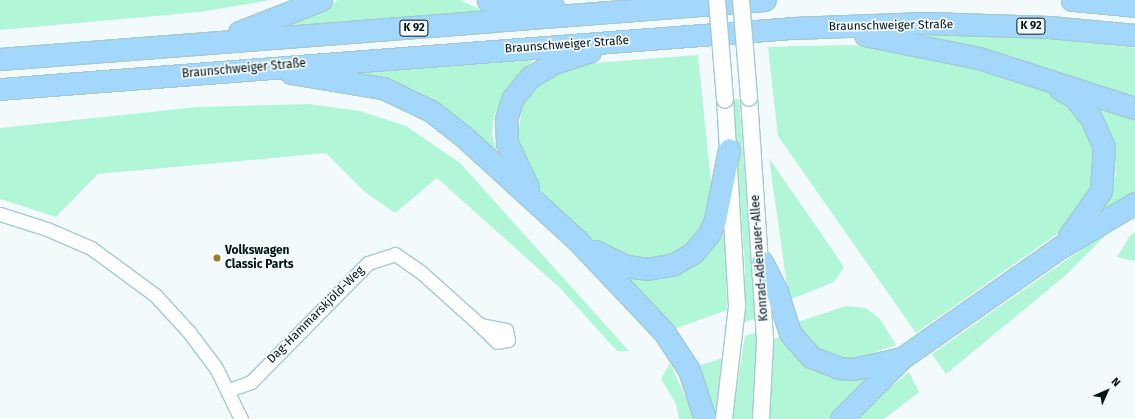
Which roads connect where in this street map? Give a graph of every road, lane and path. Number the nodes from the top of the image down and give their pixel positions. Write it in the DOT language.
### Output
graph roads {
  1 [pos="322,0"];
  2 [pos="488,0"];
  3 [pos="717,0"];
  4 [pos="741,0"];
  5 [pos="765,0"];
  6 [pos="1072,0"];
  7 [pos="1135,6"];
  8 [pos="619,10"];
  9 [pos="793,28"];
  10 [pos="1135,35"];
  11 [pos="627,40"];
  12 [pos="208,42"];
  13 [pos="0,59"];
  14 [pos="259,68"];
  15 [pos="1037,76"];
  16 [pos="0,89"];
  17 [pos="1135,108"];
  18 [pos="729,149"];
  19 [pos="538,202"];
  20 [pos="1135,203"];
  21 [pos="0,214"];
  22 [pos="577,240"];
  23 [pos="1059,248"];
  24 [pos="762,262"];
  25 [pos="770,295"];
  26 [pos="480,325"];
  27 [pos="902,358"];
  28 [pos="229,390"];
  29 [pos="241,419"];
  30 [pos="705,419"];
  31 [pos="724,419"];
  32 [pos="761,419"];
  33 [pos="841,419"];
  1 -- 12 [label="highway"];
  2 -- 8 [label="highway"];
  3 -- 18 [label="street, Konrad-Adenauer-Allee, bridge"];
  4 -- 24 [label="street, Konrad-Adenauer-Allee, bridge"];
  5 -- 8 [label="highway, K 92"];
  6 -- 7 [label="highway"];
  8 -- 12 [label="highway, K 92"];
  9 -- 10 [label="highway, Braunschweiger Straße / K 92"];
  9 -- 11 [label="highway, Braunschweiger Straße / K 92"];
  9 -- 15 [label="highway"];
  11 -- 14 [label="highway, Braunschweiger Straße / K 92"];
  11 -- 19 [label="highway"];
  12 -- 13 [label="highway, K 92"];
  14 -- 16 [label="highway, Braunschweiger Straße / K 92"];
  14 -- 19 [label="highway"];
  15 -- 17 [label="highway"];
  15 -- 23 [label="highway"];
  18 -- 22 [label="highway"];
  18 -- 31 [label="street, Konrad-Adenauer-Allee"];
  19 -- 22 [label="highway"];
  20 -- 23 [label="highway"];
  21 -- 28 [label="street"];
  22 -- 30 [label="highway"];
  23 -- 27 [label="highway"];
  24 -- 25 [label="highway"];
  25 -- 27 [label="highway"];
  25 -- 32 [label="street, Konrad-Adenauer-Allee"];
  26 -- 28 [label="street, Dag-Hammarskjöld-Weg"];
  27 -- 33 [label="highway"];
  28 -- 29 [label="street"];
}
